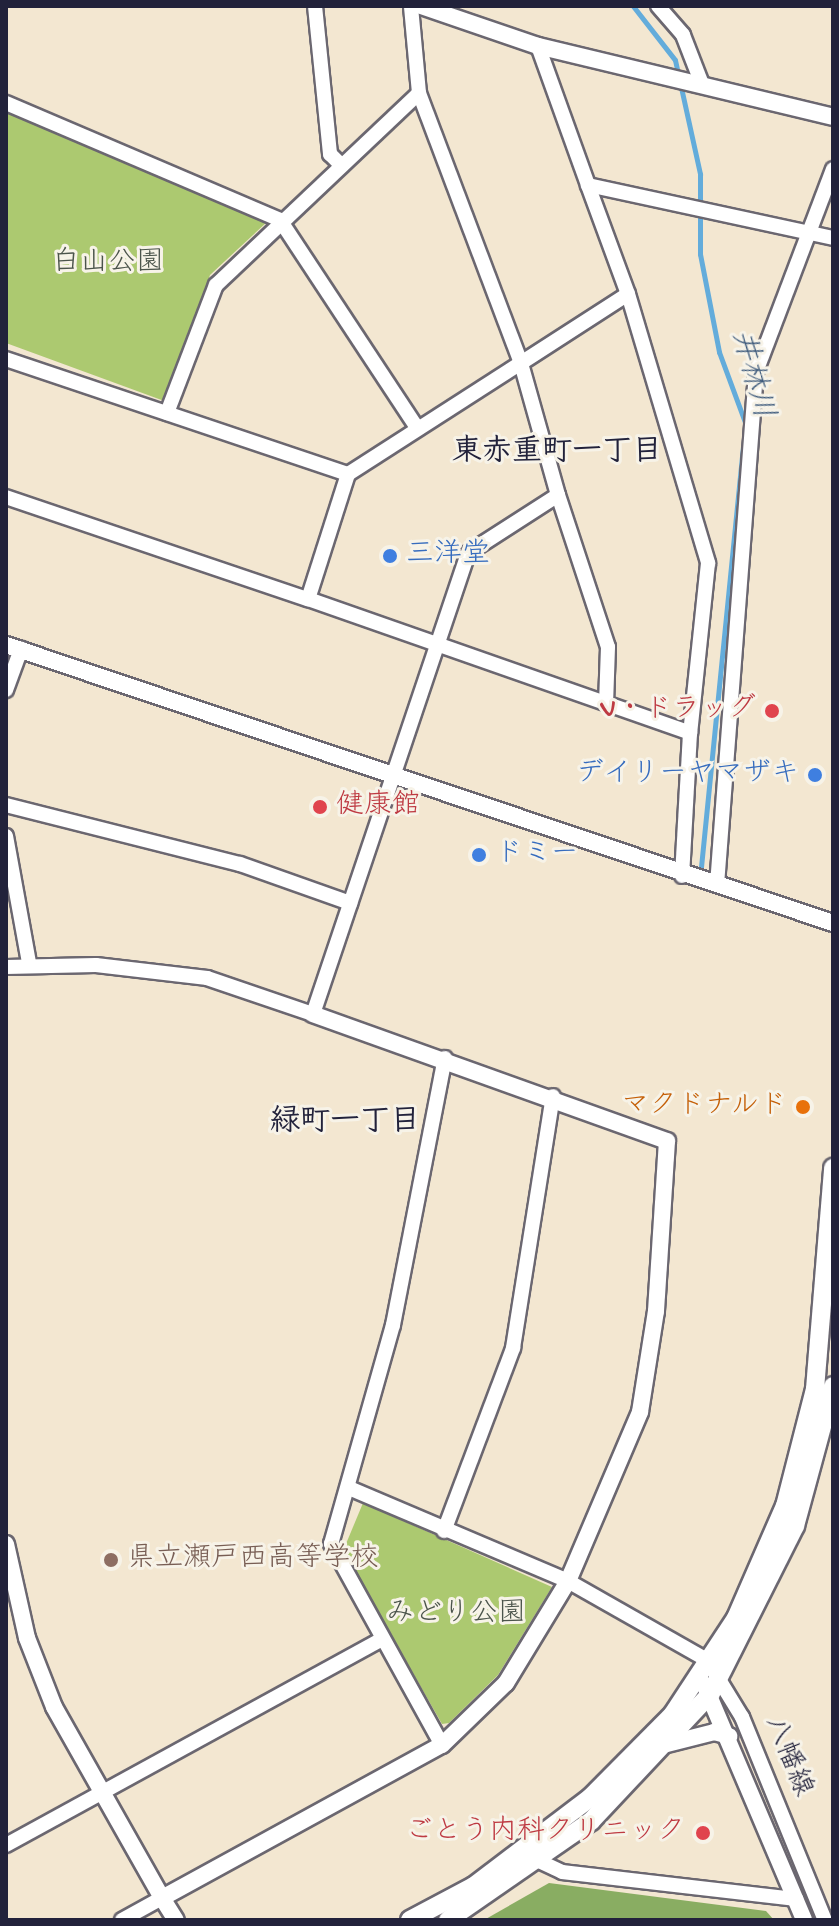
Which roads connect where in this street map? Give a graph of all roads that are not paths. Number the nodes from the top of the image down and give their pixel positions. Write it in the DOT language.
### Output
graph roads {
  1 [pos="315,6"];
  2 [pos="411,6"];
  3 [pos="421,6"];
  4 [pos="658,6"];
  5 [pos="538,46"];
  6 [pos="698,83"];
  7 [pos="419,93"];
  8 [pos="6,103"];
  9 [pos="833,117"];
  10 [pos="341,165"];
  11 [pos="833,169"];
  12 [pos="588,185"];
  13 [pos="280,220"];
  14 [pos="807,232"];
  15 [pos="833,238"];
  16 [pos="628,294"];
  17 [pos="6,359"];
  18 [pos="521,363"];
  19 [pos="167,413"];
  20 [pos="417,428"];
  21 [pos="348,474"];
  22 [pos="558,495"];
  23 [pos="6,497"];
  24 [pos="308,599"];
  25 [pos="439,643"];
  26 [pos="13,647"];
  27 [pos="6,690"];
  28 [pos="606,703"];
  29 [pos="690,733"];
  30 [pos="393,776"];
  31 [pos="6,805"];
  32 [pos="6,836"];
  33 [pos="682,876"];
  34 [pos="717,885"];
  35 [pos="350,903"];
  36 [pos="833,923"];
  37 [pos="29,962"];
  38 [pos="6,967"];
  39 [pos="313,1014"];
  40 [pos="445,1058"];
  41 [pos="553,1096"];
  42 [pos="833,1168"];
  43 [pos="826,1338"];
  44 [pos="833,1386"];
  45 [pos="349,1488"];
  46 [pos="444,1531"];
  47 [pos="6,1544"];
  48 [pos="568,1581"];
  49 [pos="382,1639"];
  50 [pos="705,1668"];
  51 [pos="716,1686"];
  52 [pos="729,1736"];
  53 [pos="667,1744"];
  54 [pos="442,1745"];
  55 [pos="103,1793"];
  56 [pos="6,1845"];
  57 [pos="541,1862"];
  58 [pos="162,1898"];
  59 [pos="796,1899"];
  60 [pos="122,1920"];
  61 [pos="176,1920"];
  62 [pos="410,1920"];
  63 [pos="448,1920"];
  64 [pos="804,1920"];
  65 [pos="825,1920"];
  1 -- 10 [label="street"];
  2 -- 7 [label="street"];
  3 -- 5 [label="street"];
  4 -- 6 [label="street"];
  5 -- 6 [label="street"];
  5 -- 12 [label="street"];
  6 -- 9 [label="street"];
  7 -- 10 [label="street"];
  7 -- 18 [label="street"];
  8 -- 13 [label="street"];
  10 -- 13 [label="street"];
  11 -- 14 [label="street"];
  12 -- 14 [label="street"];
  12 -- 16 [label="street"];
  13 -- 19 [label="street"];
  13 -- 20 [label="street"];
  14 -- 15 [label="street"];
  14 -- 34 [label="street"];
  16 -- 18 [label="street"];
  16 -- 29 [label="street"];
  17 -- 19 [label="street"];
  18 -- 20 [label="street"];
  18 -- 22 [label="street"];
  19 -- 21 [label="street"];
  20 -- 21 [label="street"];
  21 -- 24 [label="street"];
  22 -- 25 [label="street"];
  22 -- 28 [label="street"];
  23 -- 24 [label="street"];
  24 -- 25 [label="street"];
  25 -- 28 [label="street"];
  25 -- 30 [label="street"];
  26 -- 27 [label="street"];
  26 -- 30 [label="street"];
  28 -- 29 [label="street"];
  29 -- 33 [label="street"];
  30 -- 33 [label="street"];
  30 -- 35 [label="street"];
  31 -- 35 [label="street"];
  32 -- 37 [label="street"];
  33 -- 34 [label="street"];
  34 -- 36 [label="street"];
  35 -- 39 [label="street"];
  37 -- 38 [label="street"];
  37 -- 39 [label="street"];
  39 -- 40 [label="street"];
  40 -- 41 [label="street"];
  40 -- 45 [label="street"];
  41 -- 46 [label="street"];
  41 -- 48 [label="street"];
  42 -- 43 [label="main road"];
  43 -- 50 [label="main road"];
  44 -- 51 [label="main road"];
  45 -- 46 [label="street"];
  45 -- 49 [label="street"];
  46 -- 48 [label="street"];
  47 -- 55 [label="street"];
  48 -- 50 [label="street"];
  48 -- 54 [label="street"];
  49 -- 54 [label="street"];
  49 -- 55 [label="street"];
  50 -- 51 [label="street, 八幡線"];
  50 -- 62 [label="main road"];
  51 -- 52 [label="street, 八幡線"];
  51 -- 53 [label="main road"];
  51 -- 65 [label="street, 八幡線"];
  52 -- 53 [label="street"];
  52 -- 59 [label="street, 八幡線"];
  53 -- 57 [label="main road"];
  54 -- 58 [label="street"];
  55 -- 56 [label="street"];
  55 -- 58 [label="street"];
  57 -- 59 [label="street"];
  57 -- 63 [label="main road"];
  58 -- 60 [label="street"];
  58 -- 61 [label="street"];
  59 -- 64 [label="street, 八幡線"];
}
